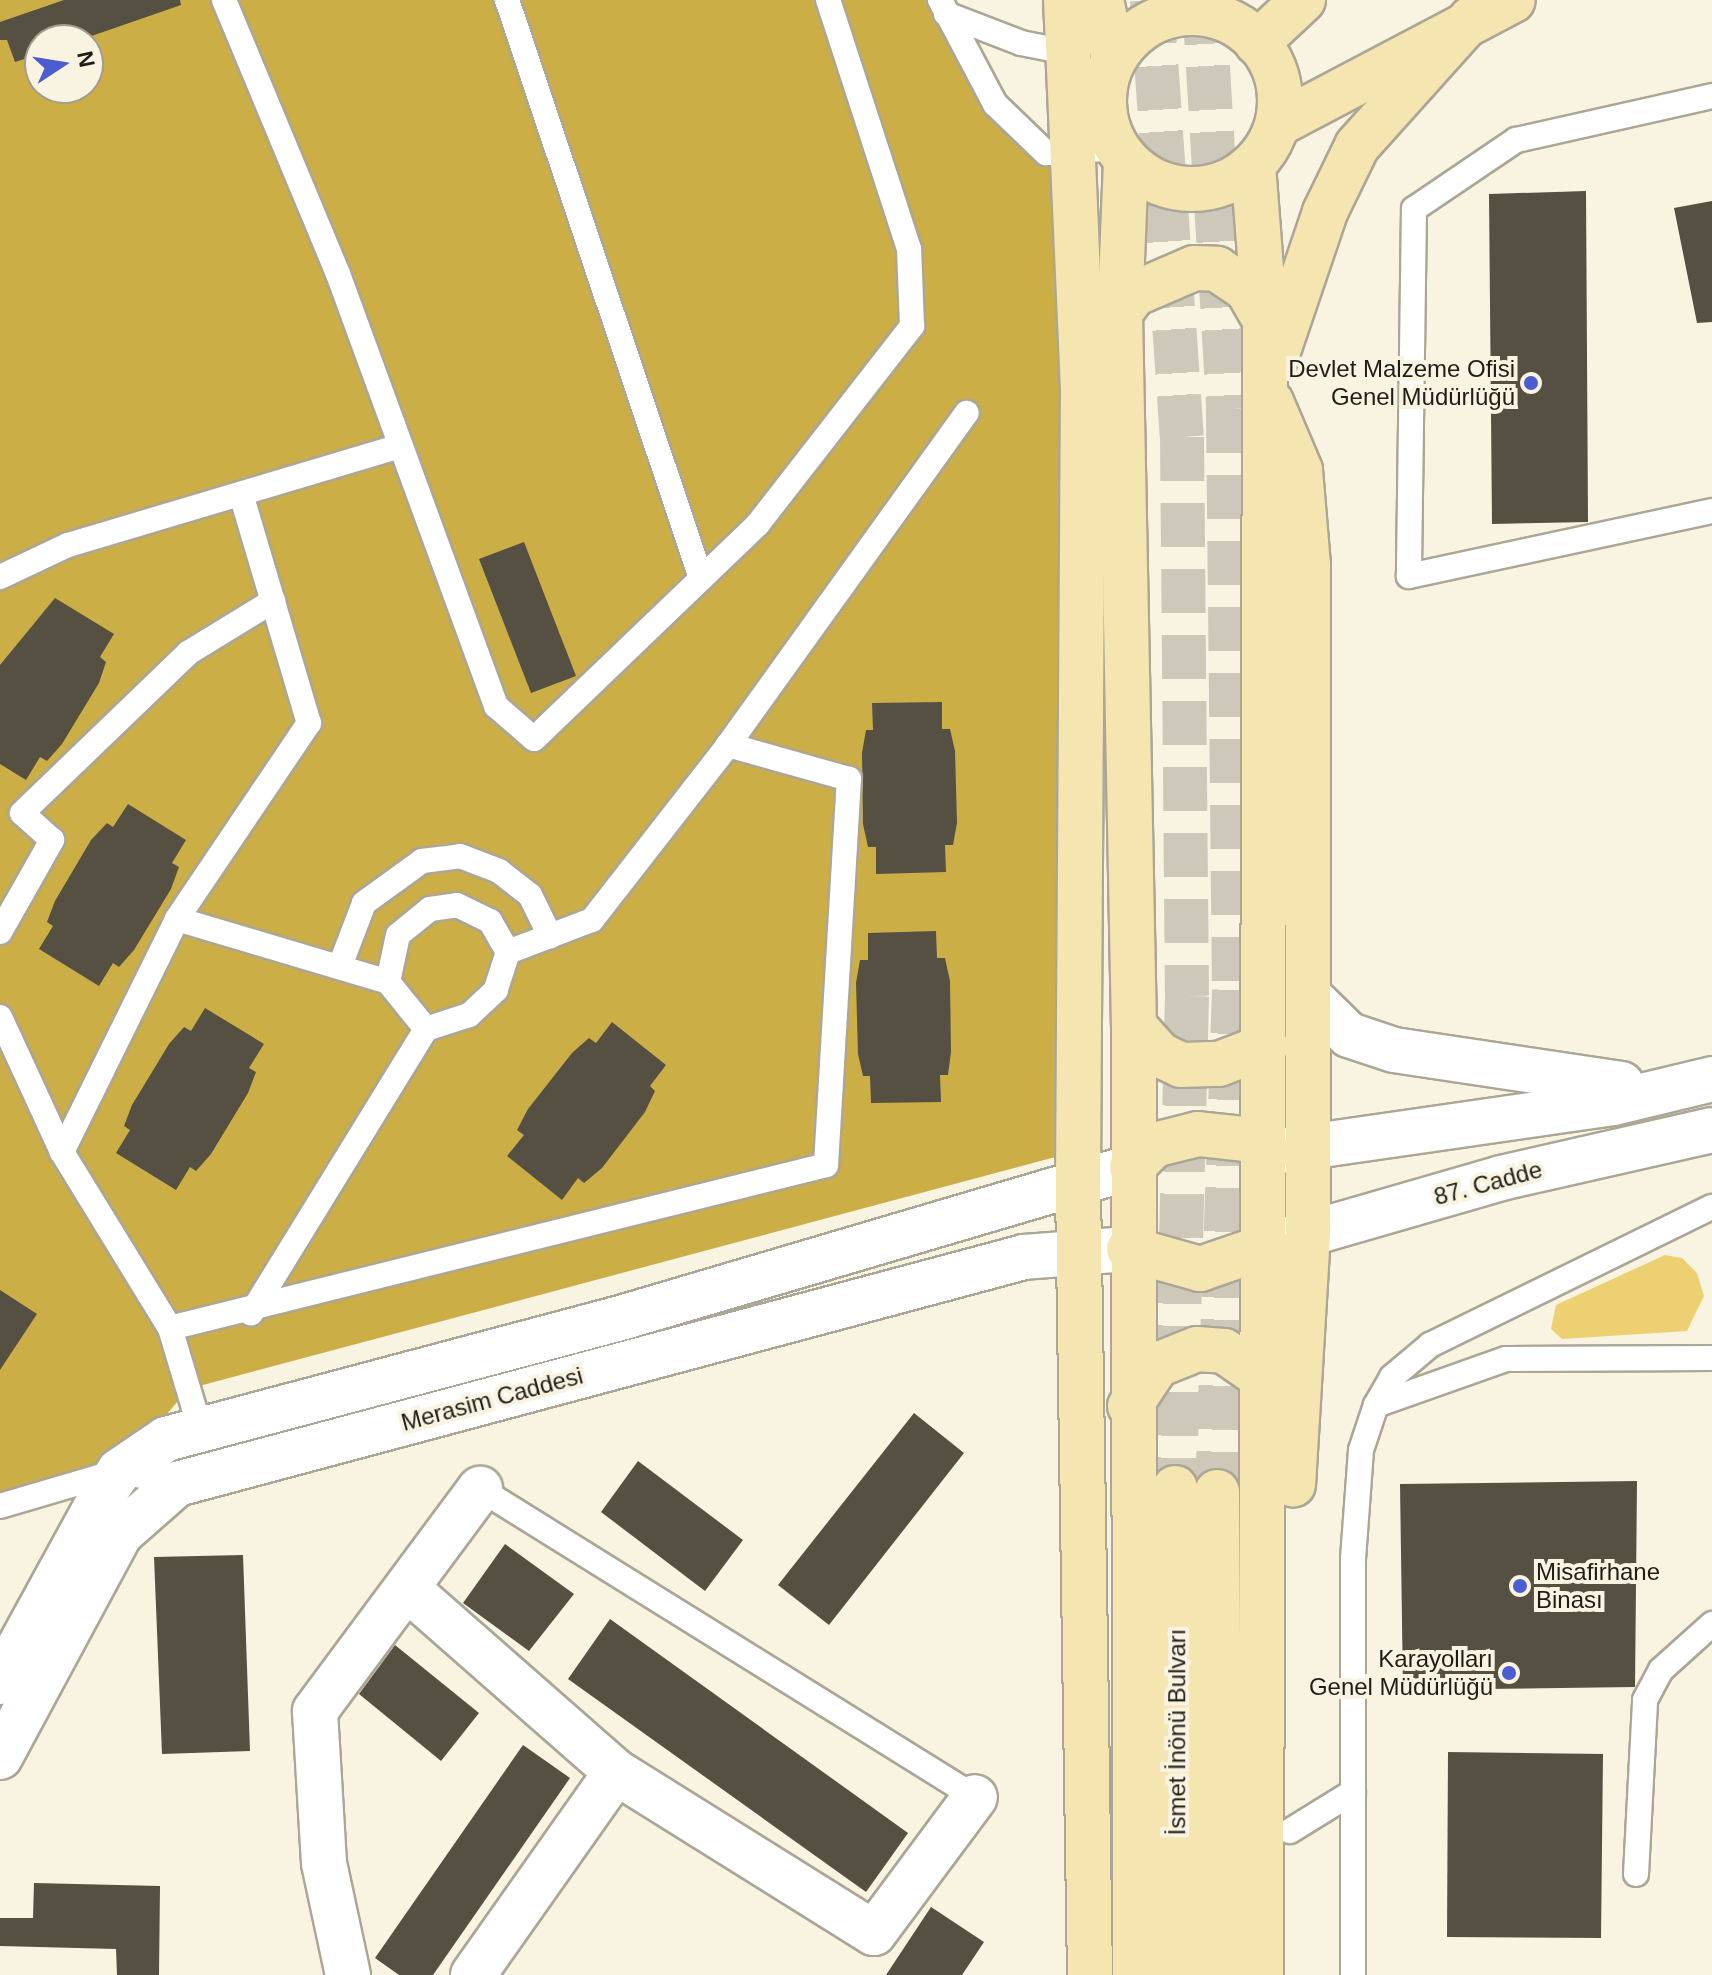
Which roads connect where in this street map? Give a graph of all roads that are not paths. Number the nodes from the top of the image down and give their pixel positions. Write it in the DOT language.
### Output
graph roads {
  1 [pos="224,0"];
  2 [pos="507,0"];
  3 [pos="828,0"];
  4 [pos="1066,0"];
  5 [pos="1101,0"];
  6 [pos="1303,0"];
  7 [pos="1513,0"];
  8 [pos="943,7"];
  9 [pos="1241,18"];
  10 [pos="1472,18"];
  11 [pos="1099,59"];
  12 [pos="1712,96"];
  13 [pos="1280,123"];
  14 [pos="1107,155"];
  15 [pos="1253,165"];
  16 [pos="1120,313"];
  17 [pos="1265,320"];
  18 [pos="1264,393"];
  19 [pos="967,413"];
  20 [pos="401,446"];
  21 [pos="241,494"];
  22 [pos="1712,511"];
  23 [pos="0,577"];
  24 [pos="701,578"];
  25 [pos="273,601"];
  26 [pos="728,745"];
  27 [pos="177,919"];
  28 [pos="0,932"];
  29 [pos="550,936"];
  30 [pos="508,952"];
  31 [pos="340,966"];
  32 [pos="388,982"];
  33 [pos="1310,997"];
  34 [pos="0,1017"];
  35 [pos="1134,1026"];
  36 [pos="426,1029"];
  37 [pos="1266,1046"];
  38 [pos="1704,1080"];
  39 [pos="1712,1130"];
  40 [pos="1288,1150"];
  41 [pos="62,1152"];
  42 [pos="1132,1167"];
  43 [pos="1078,1187"];
  44 [pos="1712,1207"];
  45 [pos="1308,1233"];
  46 [pos="1267,1246"];
  47 [pos="1129,1249"];
  48 [pos="1079,1250"];
  49 [pos="251,1313"];
  50 [pos="170,1328"];
  51 [pos="1712,1358"];
  52 [pos="1266,1380"];
  53 [pos="1376,1405"];
  54 [pos="1130,1406"];
  55 [pos="200,1428"];
  56 [pos="119,1471"];
  57 [pos="177,1484"];
  58 [pos="480,1489"];
  59 [pos="0,1506"];
  60 [pos="410,1591"];
  61 [pos="1710,1629"];
  62 [pos="0,1682"];
  63 [pos="0,1757"];
  64 [pos="616,1772"];
  65 [pos="1353,1792"];
  66 [pos="975,1797"];
  67 [pos="1290,1831"];
  68 [pos="1636,1874"];
  69 [pos="348,1975"];
  70 [pos="473,1975"];
  71 [pos="1090,1975"];
  72 [pos="1135,1975"];
  73 [pos="1178,1975"];
  74 [pos="1220,1975"];
  75 [pos="1261,1975"];
  76 [pos="1292,1975"];
  77 [pos="1353,1975"];
  1 -- 20 [label="lane"];
  2 -- 24 [label="lane"];
  3 -- 24 [label="lane"];
  4 -- 11 [label="main road"];
  5 -- 11 [label="main road"];
  6 -- 9 [label="main road"];
  7 -- 10 [label="main road"];
  8 -- 11 [label="lane"];
  8 -- 14 [label="lane"];
  9 -- 11 [label="main road"];
  9 -- 13 [label="main road"];
  10 -- 13 [label="main road"];
  10 -- 18 [label="main road"];
  11 -- 14 [label="main road"];
  12 -- 22 [label="lane"];
  13 -- 15 [label="main road"];
  14 -- 15 [label="main road"];
  14 -- 16 [label="main road"];
  14 -- 43 [label="main road"];
  15 -- 17 [label="main road"];
  16 -- 17 [label="main road"];
  16 -- 35 [label="main road"];
  17 -- 18 [label="main road"];
  18 -- 33 [label="main road"];
  18 -- 37 [label="main road"];
  19 -- 26 [label="lane"];
  20 -- 21 [label="lane"];
  20 -- 24 [label="lane"];
  21 -- 23 [label="lane"];
  21 -- 25 [label="lane"];
  25 -- 27 [label="lane"];
  25 -- 28 [label="lane"];
  26 -- 29 [label="lane"];
  26 -- 49 [label="lane"];
  27 -- 31 [label="lane"];
  27 -- 41 [label="lane"];
  29 -- 30 [label="lane"];
  29 -- 31 [label="lane"];
  30 -- 32 [label="lane"];
  30 -- 36 [label="lane"];
  31 -- 32 [label="lane"];
  32 -- 36 [label="lane"];
  33 -- 38 [label="street"];
  33 -- 40 [label="main road"];
  34 -- 41 [label="lane"];
  35 -- 37 [label="main road"];
  35 -- 42 [label="main road"];
  36 -- 49 [label="lane"];
  37 -- 40 [label="main road"];
  38 -- 40 [label="street"];
  39 -- 45 [label="street, 87. Cadde"];
  40 -- 42 [label="main road"];
  40 -- 45 [label="main road"];
  40 -- 46 [label="main road"];
  41 -- 50 [label="lane"];
  42 -- 43 [label="street, Merasim Caddesi"];
  42 -- 47 [label="main road"];
  43 -- 48 [label="main road"];
  43 -- 55 [label="street, Merasim Caddesi"];
  44 -- 53 [label="lane"];
  45 -- 46 [label="street, 87. Cadde"];
  45 -- 67 [label="main road"];
  46 -- 47 [label="main road"];
  46 -- 52 [label="main road"];
  47 -- 48 [label="street, Merasim Caddesi"];
  47 -- 54 [label="main road"];
  48 -- 57 [label="street, Merasim Caddesi"];
  48 -- 71 [label="main road"];
  49 -- 50 [label="lane"];
  50 -- 55 [label="lane"];
  51 -- 53 [label="lane"];
  52 -- 54 [label="main road"];
  52 -- 75 [label="main road"];
  53 -- 65 [label="lane"];
  54 -- 72 [label="main road"];
  55 -- 56 [label="street, Merasim Caddesi"];
  56 -- 57 [label="lane"];
  56 -- 59 [label="lane"];
  56 -- 62 [label="street, Merasim Caddesi"];
  57 -- 63 [label="street, Merasim Caddesi"];
  58 -- 60 [label="street"];
  58 -- 66 [label="lane"];
  60 -- 64 [label="street"];
  60 -- 69 [label="street"];
  61 -- 68 [label="lane"];
  64 -- 66 [label="street"];
  64 -- 70 [label="street"];
  65 -- 67 [label="lane"];
  65 -- 77 [label="lane"];
  67 -- 76 [label="main road"];
  73 -- 74 [label="main road, İsmet İnönü Bulvarı"];
}
